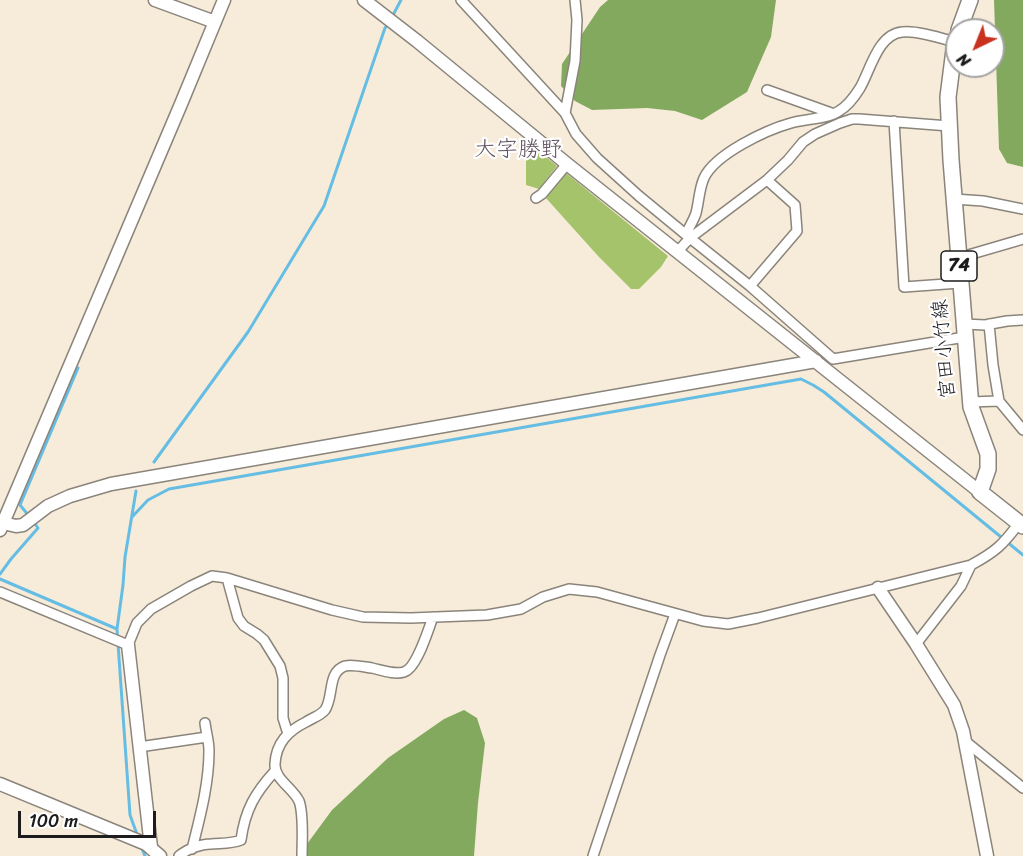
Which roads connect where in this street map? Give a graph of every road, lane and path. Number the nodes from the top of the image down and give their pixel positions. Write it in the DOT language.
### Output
graph roads {
  1 [pos="155,0"];
  2 [pos="224,0"];
  3 [pos="364,0"];
  4 [pos="461,0"];
  5 [pos="575,0"];
  6 [pos="970,0"];
  7 [pos="964,18"];
  8 [pos="215,22"];
  9 [pos="945,35"];
  10 [pos="951,78"];
  11 [pos="767,90"];
  12 [pos="565,113"];
  13 [pos="834,114"];
  14 [pos="846,121"];
  15 [pos="894,122"];
  16 [pos="949,126"];
  17 [pos="567,164"];
  18 [pos="766,180"];
  19 [pos="539,196"];
  20 [pos="954,199"];
  21 [pos="1023,209"];
  22 [pos="688,236"];
  23 [pos="1023,239"];
  24 [pos="678,251"];
  25 [pos="958,258"];
  26 [pos="960,283"];
  27 [pos="750,286"];
  28 [pos="1023,320"];
  29 [pos="989,324"];
  30 [pos="965,331"];
  31 [pos="816,361"];
  32 [pos="999,401"];
  33 [pos="970,402"];
  34 [pos="1023,430"];
  35 [pos="980,492"];
  36 [pos="1021,524"];
  37 [pos="1,526"];
  38 [pos="971,565"];
  39 [pos="227,578"];
  40 [pos="878,588"];
  41 [pos="0,592"];
  42 [pos="675,614"];
  43 [pos="434,617"];
  44 [pos="125,644"];
  45 [pos="916,644"];
  46 [pos="205,723"];
  47 [pos="288,734"];
  48 [pos="207,736"];
  49 [pos="964,741"];
  50 [pos="139,747"];
  51 [pos="275,771"];
  52 [pos="0,784"];
  53 [pos="1023,788"];
  54 [pos="192,849"];
  55 [pos="152,851"];
  56 [pos="179,856"];
  57 [pos="302,856"];
  58 [pos="593,856"];
  59 [pos="987,856"];
  1 -- 8 [label="street"];
  2 -- 8 [label="street"];
  3 -- 17 [label="street"];
  4 -- 12 [label="street"];
  5 -- 12 [label="street"];
  6 -- 7 [label="main road, 宮田小竹線 / 74"];
  8 -- 37 [label="street"];
  9 -- 13 [label="street"];
  10 -- 16 [label="main road, 宮田小竹線 / 74"];
  11 -- 13 [label="street"];
  12 -- 22 [label="street"];
  13 -- 14 [label="street"];
  13 -- 22 [label="street"];
  14 -- 15 [label="street"];
  14 -- 18 [label="street"];
  15 -- 16 [label="street"];
  15 -- 26 [label="street"];
  16 -- 20 [label="main road, 宮田小竹線 / 74"];
  17 -- 19 [label="street"];
  17 -- 24 [label="street"];
  18 -- 22 [label="street"];
  18 -- 27 [label="street"];
  20 -- 21 [label="street"];
  20 -- 25 [label="main road, 宮田小竹線 / 74"];
  22 -- 24 [label="street"];
  22 -- 27 [label="street"];
  23 -- 25 [label="street"];
  24 -- 31 [label="street"];
  25 -- 26 [label="main road, 宮田小竹線 / 74"];
  26 -- 30 [label="main road, 宮田小竹線 / 74"];
  27 -- 30 [label="street"];
  28 -- 29 [label="street"];
  29 -- 30 [label="street"];
  29 -- 32 [label="street"];
  30 -- 33 [label="main road, 宮田小竹線 / 74"];
  31 -- 35 [label="street"];
  31 -- 37 [label="street"];
  32 -- 33 [label="street"];
  32 -- 34 [label="street"];
  33 -- 35 [label="main road, 宮田小竹線 / 74"];
  35 -- 36 [label="main road"];
  36 -- 38 [label="street"];
  38 -- 40 [label="street"];
  38 -- 45 [label="street"];
  39 -- 43 [label="street"];
  39 -- 44 [label="street"];
  39 -- 47 [label="street"];
  40 -- 42 [label="street"];
  40 -- 45 [label="street"];
  41 -- 44 [label="street"];
  42 -- 43 [label="street"];
  42 -- 58 [label="street"];
  43 -- 47 [label="street"];
  44 -- 50 [label="street"];
  45 -- 49 [label="street"];
  46 -- 48 [label="street"];
  47 -- 51 [label="street"];
  48 -- 50 [label="street"];
  48 -- 54 [label="street"];
  49 -- 53 [label="street"];
  49 -- 59 [label="street"];
  50 -- 55 [label="street"];
  51 -- 54 [label="street"];
  51 -- 57 [label="street"];
  52 -- 55 [label="street"];
  54 -- 56 [label="street"];
}
